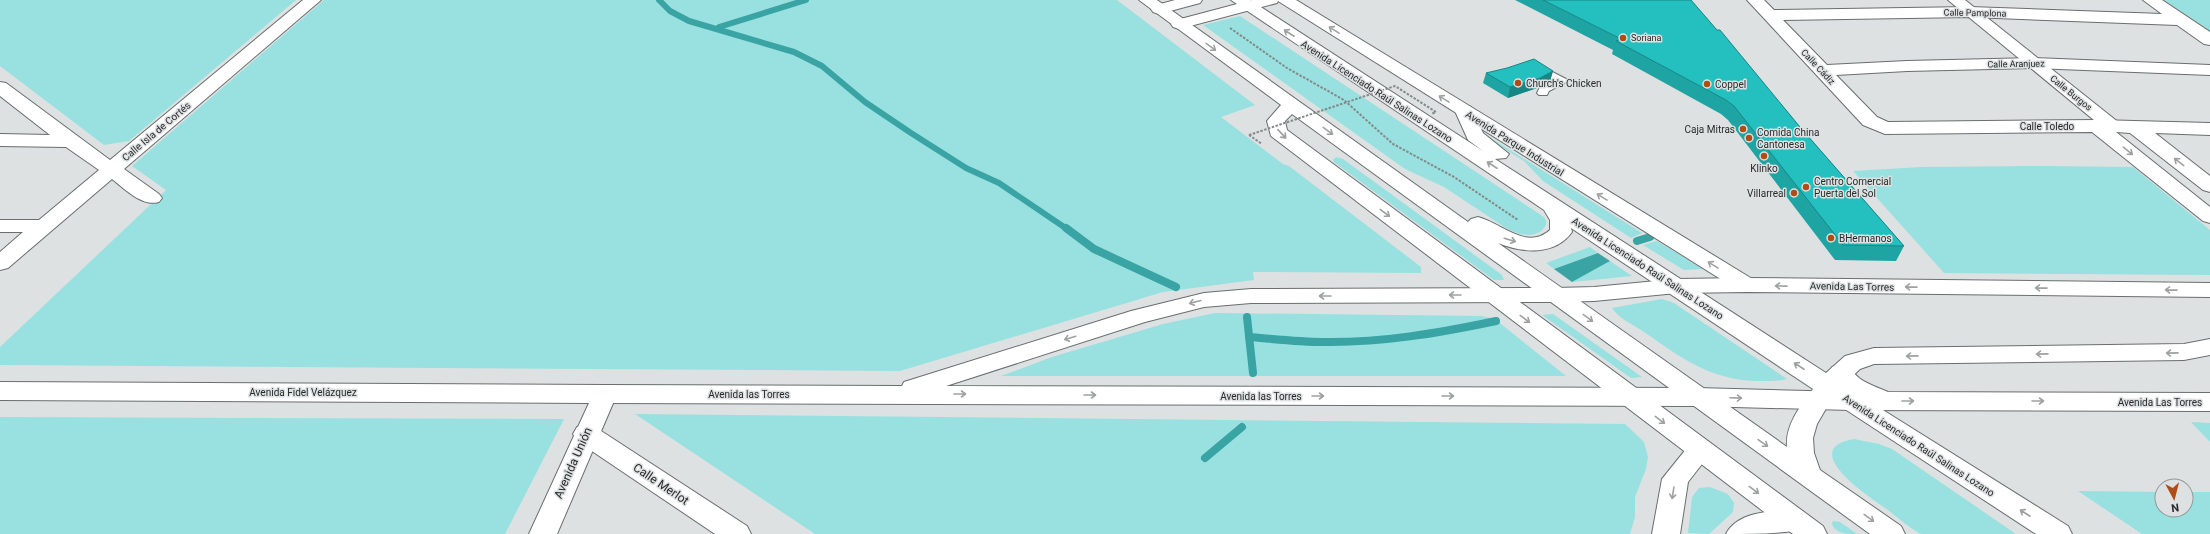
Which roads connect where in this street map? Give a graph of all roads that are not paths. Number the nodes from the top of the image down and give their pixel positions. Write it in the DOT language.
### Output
graph roads {
  1 [pos="313,0"];
  2 [pos="1194,0"];
  3 [pos="1271,0"];
  4 [pos="1285,0"];
  5 [pos="1755,0"];
  6 [pos="1956,0"];
  7 [pos="2150,0"];
  8 [pos="1244,3"];
  9 [pos="1153,4"];
  10 [pos="1970,12"];
  11 [pos="1770,15"];
  12 [pos="2180,20"];
  13 [pos="1179,24"];
  14 [pos="2210,40"];
  15 [pos="2034,64"];
  16 [pos="1523,66"];
  17 [pos="2210,70"];
  18 [pos="1822,71"];
  19 [pos="0,87"];
  20 [pos="1543,93"];
  21 [pos="1293,106"];
  22 [pos="1464,111"];
  23 [pos="2105,126"];
  24 [pos="2135,127"];
  25 [pos="1885,128"];
  26 [pos="2210,129"];
  27 [pos="0,140"];
  28 [pos="70,141"];
  29 [pos="1378,168"];
  30 [pos="111,169"];
  31 [pos="2210,186"];
  32 [pos="1526,188"];
  33 [pos="152,198"];
  34 [pos="1552,205"];
  35 [pos="2210,217"];
  36 [pos="0,226"];
  37 [pos="43,226"];
  38 [pos="0,263"];
  39 [pos="1746,285"];
  40 [pos="1677,286"];
  41 [pos="2210,290"];
  42 [pos="1556,294"];
  43 [pos="1494,295"];
  44 [pos="2210,347"];
  45 [pos="1829,387"];
  46 [pos="0,391"];
  47 [pos="605,394"];
  48 [pos="893,394"];
  49 [pos="1629,397"];
  50 [pos="1697,397"];
  51 [pos="1850,401"];
  52 [pos="1884,401"];
  53 [pos="2210,402"];
  54 [pos="586,434"];
  55 [pos="1700,450"];
  56 [pos="1808,474"];
  57 [pos="1804,527"];
  58 [pos="543,534"];
  59 [pos="737,534"];
  60 [pos="1666,534"];
  61 [pos="1740,534"];
  62 [pos="1891,534"];
  63 [pos="2058,534"];
  1 -- 30 [label="main road, Calle Isla de Cortés"];
  2 -- 9 [label="main road"];
  3 -- 8 [label="main road"];
  22 -- 4 [label="main road, Avenida Parque Industrial, one-way"];
  5 -- 11 [label="main road, Calle Cádiz"];
  6 -- 10 [label="street, Calle Burgos"];
  7 -- 12 [label="main road"];
  8 -- 13 [label="main road"];
  32 -- 8 [label="main road, Avenida Licenciado Raúl Salinas Lozano, one-way"];
  9 -- 13 [label="main road"];
  10 -- 11 [label="main road, Calle Pamplona"];
  10 -- 12 [label="main road, Calle Pamplona"];
  10 -- 15 [label="street, Calle Burgos"];
  11 -- 18 [label="main road, Calle Cádiz"];
  12 -- 14 [label="main road"];
  13 -- 21 [label="main road, one-way"];
  15 -- 17 [label="main road, Calle Aranjuez"];
  15 -- 18 [label="main road, Calle Aranjuez"];
  15 -- 23 [label="street, Calle Burgos"];
  16 -- 20 [label="lane"];
  18 -- 25 [label="main road, Calle Cádiz"];
  19 -- 28 [label="main road"];
  21 -- 29 [label="main road, one-way"];
  21 -- 43 [label="main road, one-way"];
  22 -- 32 [label="main road"];
  39 -- 22 [label="main road, Avenida Parque Industrial, one-way"];
  23 -- 24 [label="main road, Calle Toledo"];
  23 -- 25 [label="main road, Calle Toledo"];
  23 -- 35 [label="main road, Calle Burgos, one-way"];
  24 -- 26 [label="main road, Calle Toledo"];
  31 -- 24 [label="main road, one-way"];
  27 -- 28 [label="main road"];
  28 -- 30 [label="main road"];
  29 -- 34 [label="main road, one-way"];
  29 -- 42 [label="main road"];
  30 -- 33 [label="main road"];
  30 -- 37 [label="main road, Calle Isla de Cortés"];
  32 -- 34 [label="main road, Avenida Licenciado Raúl Salinas Lozano"];
  34 -- 40 [label="main road, Avenida Licenciado Raúl Salinas Lozano"];
  36 -- 37 [label="main road"];
  37 -- 38 [label="main road, Calle Isla de Cortés"];
  39 -- 40 [label="main road, Avenida Las Torres"];
  41 -- 39 [label="main road, Avenida Las Torres, one-way"];
  40 -- 42 [label="main road, Avenida Las Torres"];
  45 -- 40 [label="main road, Avenida Licenciado Raúl Salinas Lozano, one-way"];
  42 -- 43 [label="main road, Avenida Las Torres"];
  42 -- 50 [label="main road, one-way"];
  43 -- 48 [label="main road, Avenida las Torres, one-way"];
  43 -- 49 [label="main road, one-way"];
  44 -- 45 [label="main road, one-way"];
  50 -- 45 [label="main road, one-way"];
  45 -- 51 [label="main road, Avenida Licenciado Raúl Salinas Lozano"];
  45 -- 52 [label="main road"];
  45 -- 56 [label="main road"];
  46 -- 47 [label="main road, Avenida Fidel Velázquez"];
  47 -- 48 [label="main road, Avenida las Torres"];
  47 -- 54 [label="main road, Avenida Unión"];
  48 -- 49 [label="main road, Avenida las Torres, one-way"];
  49 -- 50 [label="main road"];
  49 -- 55 [label="main road, one-way"];
  50 -- 56 [label="main road, one-way"];
  51 -- 52 [label="main road, Avenida Las Torres"];
  63 -- 51 [label="main road, Avenida Licenciado Raúl Salinas Lozano, one-way"];
  52 -- 53 [label="main road, Avenida Las Torres, one-way"];
  54 -- 58 [label="main road, Avenida Unión"];
  54 -- 59 [label="main road, Calle Merlot"];
  55 -- 57 [label="main road, one-way"];
  55 -- 60 [label="main road, one-way"];
  56 -- 62 [label="main road, one-way"];
  57 -- 61 [label="main road"];
}
